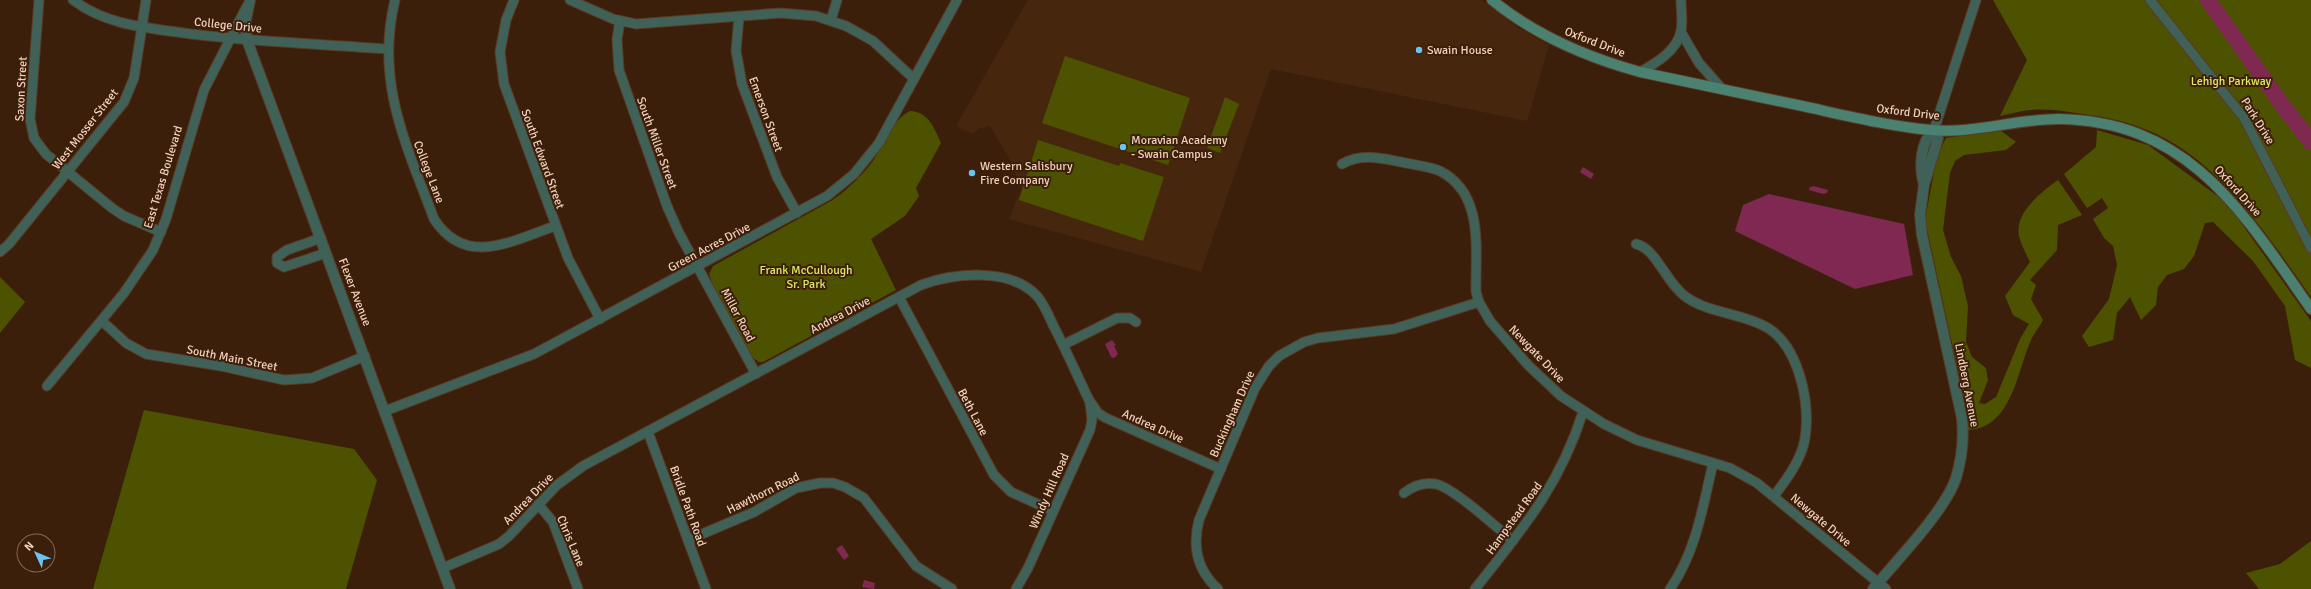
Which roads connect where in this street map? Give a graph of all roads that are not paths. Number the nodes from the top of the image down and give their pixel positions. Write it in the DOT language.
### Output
graph roads {
  1 [pos="39,0"];
  2 [pos="73,0"];
  3 [pos="146,0"];
  4 [pos="395,0"];
  5 [pos="514,0"];
  6 [pos="570,0"];
  7 [pos="837,0"];
  8 [pos="957,0"];
  9 [pos="1492,0"];
  10 [pos="1681,0"];
  11 [pos="1976,0"];
  12 [pos="2150,0"];
  13 [pos="250,1"];
  14 [pos="738,18"];
  15 [pos="831,20"];
  16 [pos="620,21"];
  17 [pos="142,27"];
  18 [pos="1681,32"];
  19 [pos="229,38"];
  20 [pos="247,40"];
  21 [pos="388,49"];
  22 [pos="1640,72"];
  23 [pos="914,79"];
  24 [pos="1722,89"];
  25 [pos="1934,130"];
  26 [pos="1342,164"];
  27 [pos="67,172"];
  28 [pos="797,213"];
  29 [pos="555,226"];
  30 [pos="161,232"];
  31 [pos="321,238"];
  32 [pos="1636,244"];
  33 [pos="2311,248"];
  34 [pos="0,252"];
  35 [pos="326,253"];
  36 [pos="698,267"];
  37 [pos="899,297"];
  38 [pos="1479,302"];
  39 [pos="2311,309"];
  40 [pos="600,319"];
  41 [pos="102,321"];
  42 [pos="1136,322"];
  43 [pos="1063,345"];
  44 [pos="365,356"];
  45 [pos="756,374"];
  46 [pos="48,386"];
  47 [pos="1089,400"];
  48 [pos="385,411"];
  49 [pos="1583,412"];
  50 [pos="648,432"];
  51 [pos="1713,463"];
  52 [pos="1220,468"];
  53 [pos="1404,493"];
  54 [pos="1774,496"];
  55 [pos="538,504"];
  56 [pos="1053,511"];
  57 [pos="688,540"];
  58 [pos="1513,541"];
  59 [pos="443,568"];
  60 [pos="1879,587"];
  61 [pos="450,589"];
  62 [pos="578,589"];
  63 [pos="706,589"];
  64 [pos="952,589"];
  65 [pos="1016,589"];
  66 [pos="1218,589"];
  67 [pos="1475,589"];
  68 [pos="1670,589"];
  1 -- 27 [label="street, Saxon Street"];
  2 -- 17 [label="street, College Drive"];
  3 -- 17 [label="street, West Mosser Street"];
  4 -- 21 [label="street, College Lane"];
  5 -- 29 [label="street, South Edward Street"];
  6 -- 16 [label="street"];
  7 -- 15 [label="street"];
  8 -- 23 [label="street, Green Acres Drive"];
  9 -- 22 [label="main road, Oxford Drive"];
  10 -- 18 [label="street"];
  11 -- 25 [label="street, Lindberg Avenue"];
  12 -- 33 [label="street, Park Drive"];
  13 -- 19 [label="street, East Texas Boulevard"];
  13 -- 20 [label="street, Flexer Avenue"];
  14 -- 15 [label="street"];
  14 -- 16 [label="street"];
  14 -- 28 [label="street, Emerson Street"];
  15 -- 23 [label="street"];
  16 -- 36 [label="street, South Miller Street"];
  17 -- 19 [label="street, College Drive"];
  17 -- 27 [label="street, West Mosser Street"];
  18 -- 22 [label="street"];
  18 -- 24 [label="street"];
  19 -- 20 [label="street, College Drive"];
  19 -- 30 [label="street, East Texas Boulevard"];
  20 -- 21 [label="street, College Drive"];
  20 -- 31 [label="street, Flexer Avenue"];
  21 -- 29 [label="street, College Lane"];
  22 -- 24 [label="main road, Oxford Drive"];
  23 -- 28 [label="street, Green Acres Drive"];
  24 -- 25 [label="main road, Oxford Drive"];
  25 -- 39 [label="main road, Oxford Drive"];
  25 -- 60 [label="street, Lindberg Avenue"];
  26 -- 38 [label="street, Newgate Drive"];
  27 -- 30 [label="street, Saxon Street"];
  27 -- 34 [label="street, West Mosser Street"];
  28 -- 36 [label="street, Green Acres Drive"];
  29 -- 40 [label="street, South Edward Street"];
  30 -- 41 [label="street, East Texas Boulevard"];
  31 -- 35 [label="street, Flexer Avenue"];
  31 -- 35 [label="street"];
  32 -- 54 [label="street"];
  35 -- 44 [label="street, Flexer Avenue"];
  36 -- 40 [label="street, Green Acres Drive"];
  36 -- 45 [label="street, Miller Road"];
  37 -- 43 [label="street, Andrea Drive"];
  37 -- 45 [label="street, Andrea Drive"];
  37 -- 56 [label="street, Beth Lane"];
  38 -- 49 [label="street, Newgate Drive"];
  38 -- 52 [label="street, Buckingham Drive"];
  40 -- 48 [label="street, Green Acres Drive"];
  41 -- 44 [label="street, South Main Street"];
  41 -- 46 [label="street, East Texas Boulevard"];
  42 -- 43 [label="street"];
  43 -- 47 [label="street, Andrea Drive"];
  44 -- 48 [label="street, Flexer Avenue"];
  45 -- 50 [label="street, Andrea Drive"];
  47 -- 52 [label="street, Andrea Drive"];
  47 -- 56 [label="street, Windy Hill Road"];
  48 -- 59 [label="street, Flexer Avenue"];
  49 -- 51 [label="street, Newgate Drive"];
  49 -- 58 [label="street, Hampstead Road"];
  50 -- 55 [label="street, Andrea Drive"];
  50 -- 57 [label="street, Bridle Path Road"];
  51 -- 54 [label="street, Newgate Drive"];
  51 -- 68 [label="street"];
  52 -- 66 [label="street, Buckingham Drive"];
  53 -- 58 [label="street"];
  54 -- 60 [label="street, Newgate Drive"];
  55 -- 59 [label="street, Andrea Drive"];
  55 -- 62 [label="street, Chris Lane"];
  56 -- 65 [label="street, Windy Hill Road"];
  57 -- 63 [label="street, Bridle Path Road"];
  57 -- 64 [label="street, Hawthorn Road"];
  58 -- 67 [label="street, Hampstead Road"];
  59 -- 61 [label="street, Flexer Avenue"];
}
